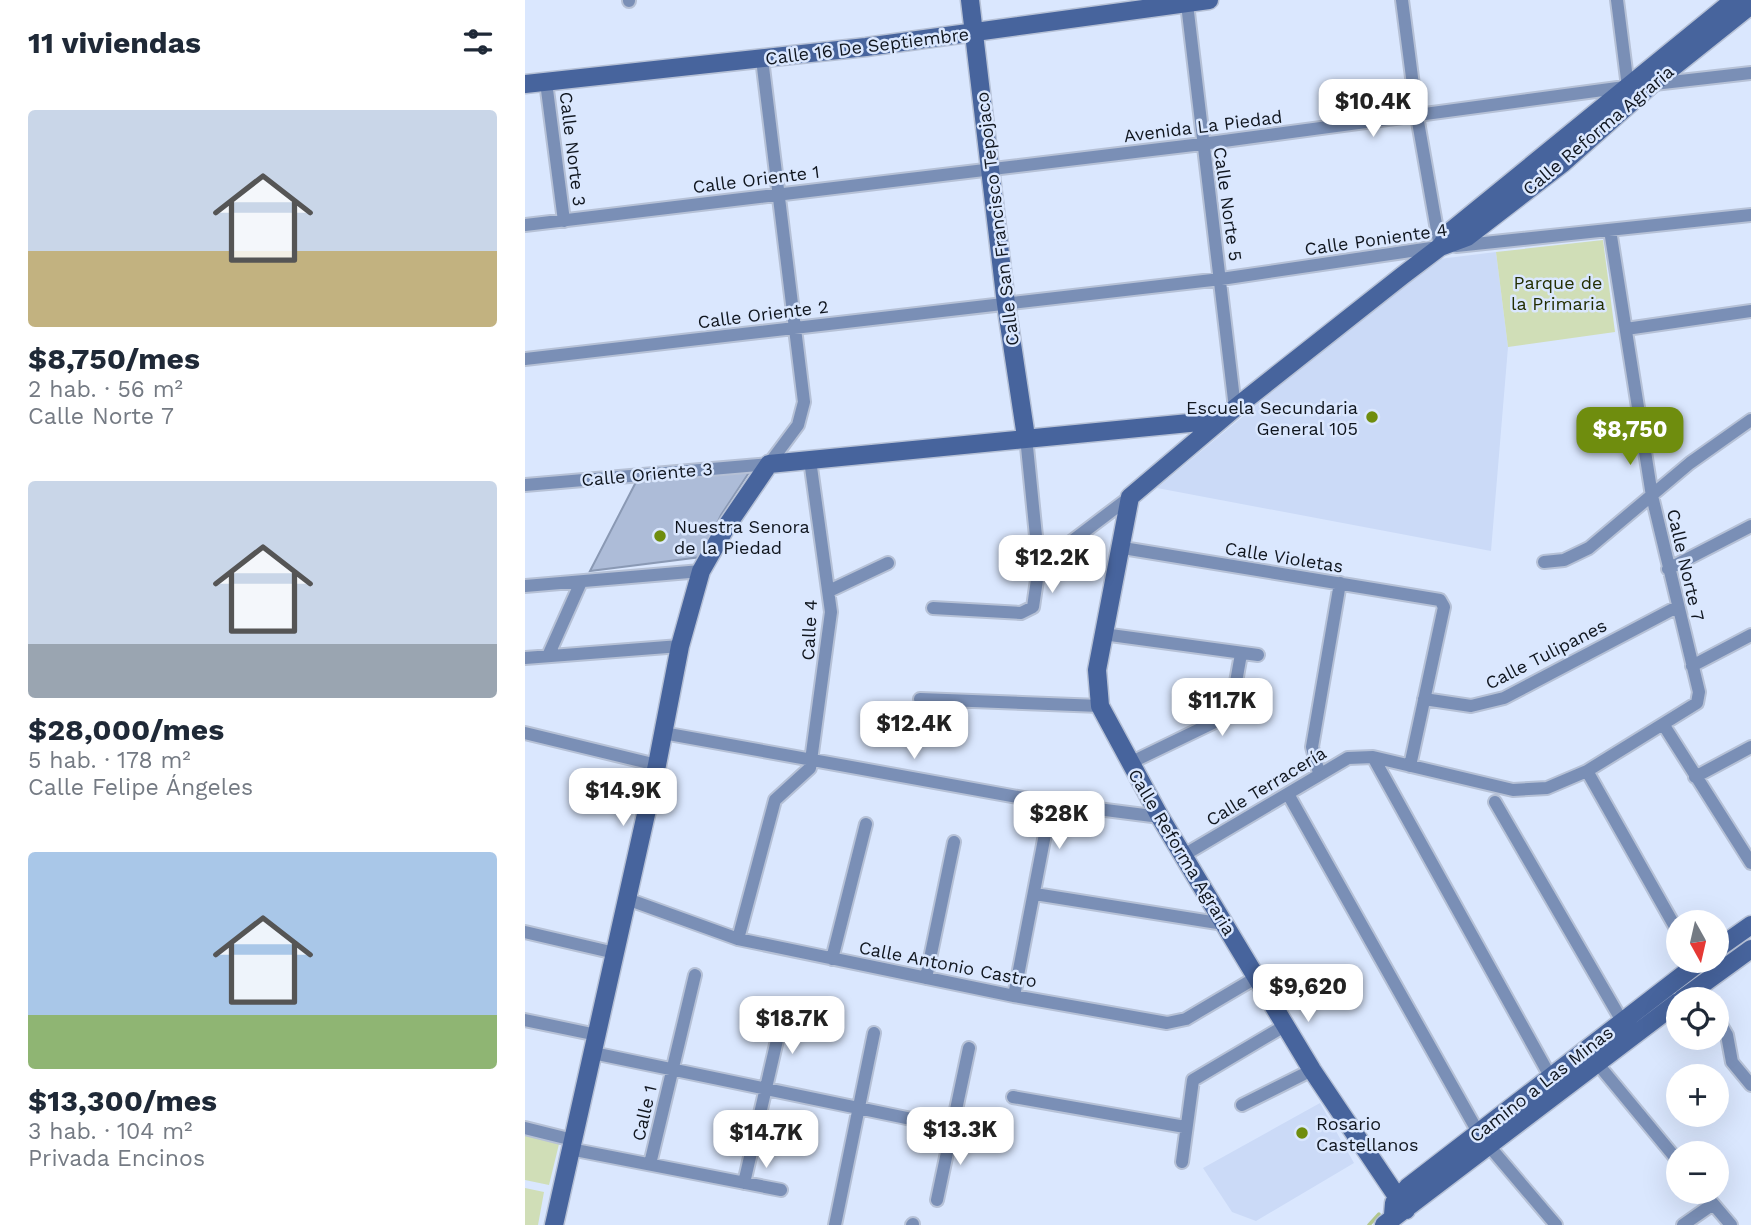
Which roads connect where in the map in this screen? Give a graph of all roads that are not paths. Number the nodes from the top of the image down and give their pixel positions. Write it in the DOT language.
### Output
graph roads {
  1 [pos="970,0"];
  2 [pos="1209,0"];
  3 [pos="1402,0"];
  4 [pos="1617,0"];
  5 [pos="1734,0"];
  6 [pos="1187,4"];
  7 [pos="1751,5"];
  8 [pos="974,32"];
  9 [pos="762,59"];
  10 [pos="1751,74"];
  11 [pos="546,82"];
  12 [pos="525,83"];
  13 [pos="1652,84"];
  14 [pos="1628,87"];
  15 [pos="1417,116"];
  16 [pos="1202,144"];
  17 [pos="992,167"];
  18 [pos="776,195"];
  19 [pos="1751,215"];
  20 [pos="564,221"];
  21 [pos="525,225"];
  22 [pos="1610,230"];
  23 [pos="1440,247"];
  24 [pos="1221,279"];
  25 [pos="1006,304"];
  26 [pos="1751,312"];
  27 [pos="794,328"];
  28 [pos="1626,329"];
  29 [pos="525,359"];
  30 [pos="1234,408"];
  31 [pos="1220,420"];
  32 [pos="1751,420"];
  33 [pos="1026,437"];
  34 [pos="810,460"];
  35 [pos="769,464"];
  36 [pos="525,485"];
  37 [pos="1130,496"];
  38 [pos="1652,496"];
  39 [pos="1751,526"];
  40 [pos="1123,548"];
  41 [pos="1543,562"];
  42 [pos="888,563"];
  43 [pos="1038,566"];
  44 [pos="1668,569"];
  45 [pos="701,570"];
  46 [pos="581,582"];
  47 [pos="1340,583"];
  48 [pos="525,586"];
  49 [pos="829,591"];
  50 [pos="1677,607"];
  51 [pos="933,608"];
  52 [pos="1103,634"];
  53 [pos="1751,635"];
  54 [pos="680,646"];
  55 [pos="1241,654"];
  56 [pos="1258,655"];
  57 [pos="548,656"];
  58 [pos="525,658"];
  59 [pos="1692,666"];
  60 [pos="920,699"];
  61 [pos="1424,699"];
  62 [pos="1699,700"];
  63 [pos="1100,706"];
  64 [pos="1663,724"];
  65 [pos="525,733"];
  66 [pos="663,733"];
  67 [pos="1751,747"];
  68 [pos="1373,757"];
  69 [pos="811,760"];
  70 [pos="1130,763"];
  71 [pos="657,765"];
  72 [pos="1410,766"];
  73 [pos="1587,771"];
  74 [pos="1319,773"];
  75 [pos="1695,777"];
  76 [pos="1288,794"];
  77 [pos="1495,802"];
  78 [pos="1051,803"];
  79 [pos="1160,817"];
  80 [pos="866,824"];
  81 [pos="954,842"];
  82 [pos="1184,855"];
  83 [pos="1751,863"];
  84 [pos="1035,894"];
  85 [pos="627,899"];
  86 [pos="1666,911"];
  87 [pos="1224,924"];
  88 [pos="1751,925"];
  89 [pos="525,932"];
  90 [pos="738,939"];
  91 [pos="1729,941"];
  92 [pos="1751,949"];
  93 [pos="615,953"];
  94 [pos="832,959"];
  95 [pos="1683,973"];
  96 [pos="695,975"];
  97 [pos="1257,976"];
  98 [pos="926,978"];
  99 [pos="1703,987"];
  100 [pos="1014,996"];
  101 [pos="783,1014"];
  102 [pos="1666,1014"];
  103 [pos="525,1020"];
  104 [pos="1622,1021"];
  105 [pos="1286,1025"];
  106 [pos="874,1032"];
  107 [pos="597,1035"];
  108 [pos="1729,1046"];
  109 [pos="969,1048"];
  110 [pos="593,1053"];
  111 [pos="1597,1063"];
  112 [pos="672,1070"];
  113 [pos="1312,1070"];
  114 [pos="1550,1076"];
  115 [pos="1751,1085"];
  116 [pos="768,1091"];
  117 [pos="1013,1097"];
  118 [pos="1242,1105"];
  119 [pos="860,1110"];
  120 [pos="1185,1127"];
  121 [pos="525,1128"];
  122 [pos="951,1128"];
  123 [pos="979,1133"];
  124 [pos="1483,1139"];
  125 [pos="571,1144"];
  126 [pos="1666,1146"];
  127 [pos="1182,1162"];
  128 [pos="650,1164"];
  129 [pos="744,1183"];
  130 [pos="781,1189"];
  131 [pos="937,1200"];
  132 [pos="1713,1204"];
  133 [pos="1395,1212"];
  134 [pos="554,1225"];
  135 [pos="835,1225"];
  136 [pos="1555,1225"];
  137 [pos="1683,1225"];
  138 [pos="1731,1225"];
  1 -- 8 [label="main road, Calle San Francisco Tepojaco"];
  2 -- 6 [label="main road, Calle 16 De Septiembre"];
  3 -- 15 [label="street"];
  4 -- 14 [label="street"];
  5 -- 14 [label="main road, Calle Reforma Agraria"];
  6 -- 8 [label="main road, Calle 16 De Septiembre"];
  6 -- 16 [label="street, Calle Norte 5"];
  7 -- 13 [label="main road, Calle Reforma Agraria"];
  8 -- 9 [label="main road, Calle 16 De Septiembre"];
  8 -- 17 [label="main road, Calle San Francisco Tepojaco"];
  9 -- 11 [label="main road, Calle 16 De Septiembre"];
  9 -- 18 [label="street"];
  10 -- 13 [label="street, Avenida La Piedad"];
  11 -- 12 [label="main road, Calle 16 De Septiembre"];
  11 -- 20 [label="street, Calle Norte 3"];
  13 -- 14 [label="street, Avenida La Piedad"];
  13 -- 23 [label="main road, Calle Reforma Agraria"];
  14 -- 15 [label="street, Avenida La Piedad"];
  14 -- 23 [label="main road, Calle Reforma Agraria"];
  15 -- 16 [label="street, Avenida La Piedad"];
  15 -- 23 [label="street"];
  16 -- 17 [label="street, Avenida La Piedad"];
  16 -- 24 [label="street, Calle Norte 5"];
  17 -- 18 [label="street, Calle Oriente 1"];
  17 -- 25 [label="main road, Calle San Francisco Tepojaco"];
  18 -- 20 [label="street, Calle Oriente 1"];
  18 -- 27 [label="street"];
  19 -- 22 [label="street, Calle Poniente 4"];
  20 -- 21 [label="street, Calle Oriente 1"];
  22 -- 23 [label="street, Calle Poniente 4"];
  22 -- 28 [label="street, Calle Norte 7"];
  23 -- 24 [label="street, Calle Poniente 4"];
  23 -- 30 [label="main road, Calle Reforma Agraria"];
  24 -- 25 [label="street, Calle Poniente 4"];
  24 -- 30 [label="street, Calle Norte 5"];
  25 -- 27 [label="street, Calle Oriente 2"];
  25 -- 33 [label="main road, Calle San Francisco Tepojaco"];
  26 -- 28 [label="street"];
  27 -- 29 [label="street, Calle Oriente 2"];
  27 -- 35 [label="street"];
  28 -- 38 [label="street, Calle Norte 7"];
  30 -- 31 [label="main road, Calle Reforma Agraria"];
  31 -- 33 [label="main road"];
  31 -- 37 [label="main road, Calle Reforma Agraria"];
  32 -- 38 [label="street"];
  33 -- 34 [label="main road"];
  33 -- 43 [label="street"];
  34 -- 35 [label="main road"];
  34 -- 49 [label="street, Calle 4"];
  35 -- 36 [label="street, Calle Oriente 3"];
  35 -- 45 [label="main road"];
  37 -- 40 [label="main road, Calle Reforma Agraria"];
  37 -- 43 [label="street, Calle Reforma Agraria"];
  38 -- 41 [label="street"];
  38 -- 44 [label="street, Calle Norte 7"];
  39 -- 44 [label="street"];
  40 -- 47 [label="street, Calle Violetas"];
  40 -- 52 [label="main road, Calle Reforma Agraria"];
  42 -- 49 [label="street"];
  43 -- 51 [label="street"];
  44 -- 50 [label="street, Calle Norte 7"];
  45 -- 46 [label="street"];
  45 -- 54 [label="main road"];
  46 -- 48 [label="street"];
  46 -- 57 [label="street"];
  47 -- 61 [label="street, Calle Violetas"];
  47 -- 74 [label="street"];
  49 -- 69 [label="street, Calle 4"];
  50 -- 59 [label="street, Calle Norte 7"];
  50 -- 61 [label="street, Calle Tulipanes"];
  52 -- 55 [label="street"];
  52 -- 63 [label="main road, Calle Reforma Agraria"];
  53 -- 59 [label="street"];
  54 -- 57 [label="street"];
  54 -- 66 [label="main road"];
  55 -- 56 [label="street"];
  55 -- 70 [label="street"];
  57 -- 58 [label="street"];
  59 -- 62 [label="street, Calle Norte 7"];
  60 -- 63 [label="street"];
  61 -- 72 [label="street"];
  62 -- 64 [label="street, Calle Terracería"];
  63 -- 70 [label="main road, Calle Reforma Agraria"];
  64 -- 73 [label="street, Calle Terracería"];
  64 -- 75 [label="street"];
  65 -- 71 [label="street"];
  66 -- 69 [label="street"];
  66 -- 71 [label="main road"];
  67 -- 75 [label="street"];
  68 -- 72 [label="street, Calle Terracería"];
  68 -- 74 [label="street, Calle Terracería"];
  68 -- 114 [label="street"];
  69 -- 78 [label="street"];
  69 -- 90 [label="street"];
  70 -- 79 [label="main road, Calle Reforma Agraria"];
  71 -- 85 [label="main road"];
  72 -- 73 [label="street, Calle Terracería"];
  73 -- 86 [label="street"];
  74 -- 76 [label="street, Calle Terracería"];
  75 -- 83 [label="street"];
  76 -- 82 [label="street, Calle Terracería"];
  76 -- 124 [label="street"];
  77 -- 104 [label="street"];
  78 -- 79 [label="street"];
  78 -- 84 [label="street"];
  79 -- 82 [label="main road, Calle Reforma Agraria"];
  80 -- 94 [label="street"];
  81 -- 98 [label="street"];
  82 -- 87 [label="main road, Calle Reforma Agraria"];
  84 -- 87 [label="street"];
  84 -- 100 [label="street"];
  85 -- 90 [label="street, Calle Antonio Castro"];
  85 -- 93 [label="main road"];
  87 -- 97 [label="main road, Calle Reforma Agraria"];
  88 -- 91 [label="main road"];
  89 -- 93 [label="street"];
  90 -- 94 [label="street, Calle Antonio Castro"];
  92 -- 99 [label="main road, Camino a Las Minas"];
  93 -- 107 [label="main road"];
  94 -- 98 [label="street, Calle Antonio Castro"];
  95 -- 104 [label="main road, Camino a Las Minas"];
  96 -- 112 [label="street, Calle 1"];
  97 -- 100 [label="street, Calle Antonio Castro"];
  97 -- 105 [label="main road, Calle Reforma Agraria"];
  98 -- 100 [label="street, Calle Antonio Castro"];
  101 -- 116 [label="street"];
  102 -- 111 [label="main road, Camino a Las Minas"];
  103 -- 107 [label="street"];
  104 -- 114 [label="main road, Camino a Las Minas"];
  105 -- 113 [label="main road, Calle Reforma Agraria"];
  105 -- 120 [label="street"];
  106 -- 119 [label="street"];
  107 -- 110 [label="main road"];
  108 -- 115 [label="street"];
  109 -- 122 [label="street"];
  110 -- 112 [label="street"];
  110 -- 125 [label="main road"];
  111 -- 124 [label="main road, Camino a Las Minas"];
  111 -- 126 [label="street"];
  112 -- 116 [label="street"];
  112 -- 128 [label="street, Calle 1"];
  113 -- 118 [label="street"];
  113 -- 133 [label="main road, Calle Reforma Agraria"];
  114 -- 124 [label="main road, Camino a Las Minas"];
  116 -- 119 [label="street"];
  116 -- 129 [label="street"];
  117 -- 120 [label="street"];
  119 -- 122 [label="street"];
  119 -- 135 [label="street"];
  120 -- 127 [label="street"];
  121 -- 125 [label="street"];
  122 -- 123 [label="street"];
  122 -- 131 [label="street"];
  124 -- 133 [label="main road, Camino a Las Minas"];
  124 -- 136 [label="street"];
  125 -- 128 [label="street"];
  125 -- 134 [label="main road"];
  128 -- 129 [label="street"];
  129 -- 130 [label="street"];
  132 -- 137 [label="street"];
  132 -- 138 [label="street"];
}
